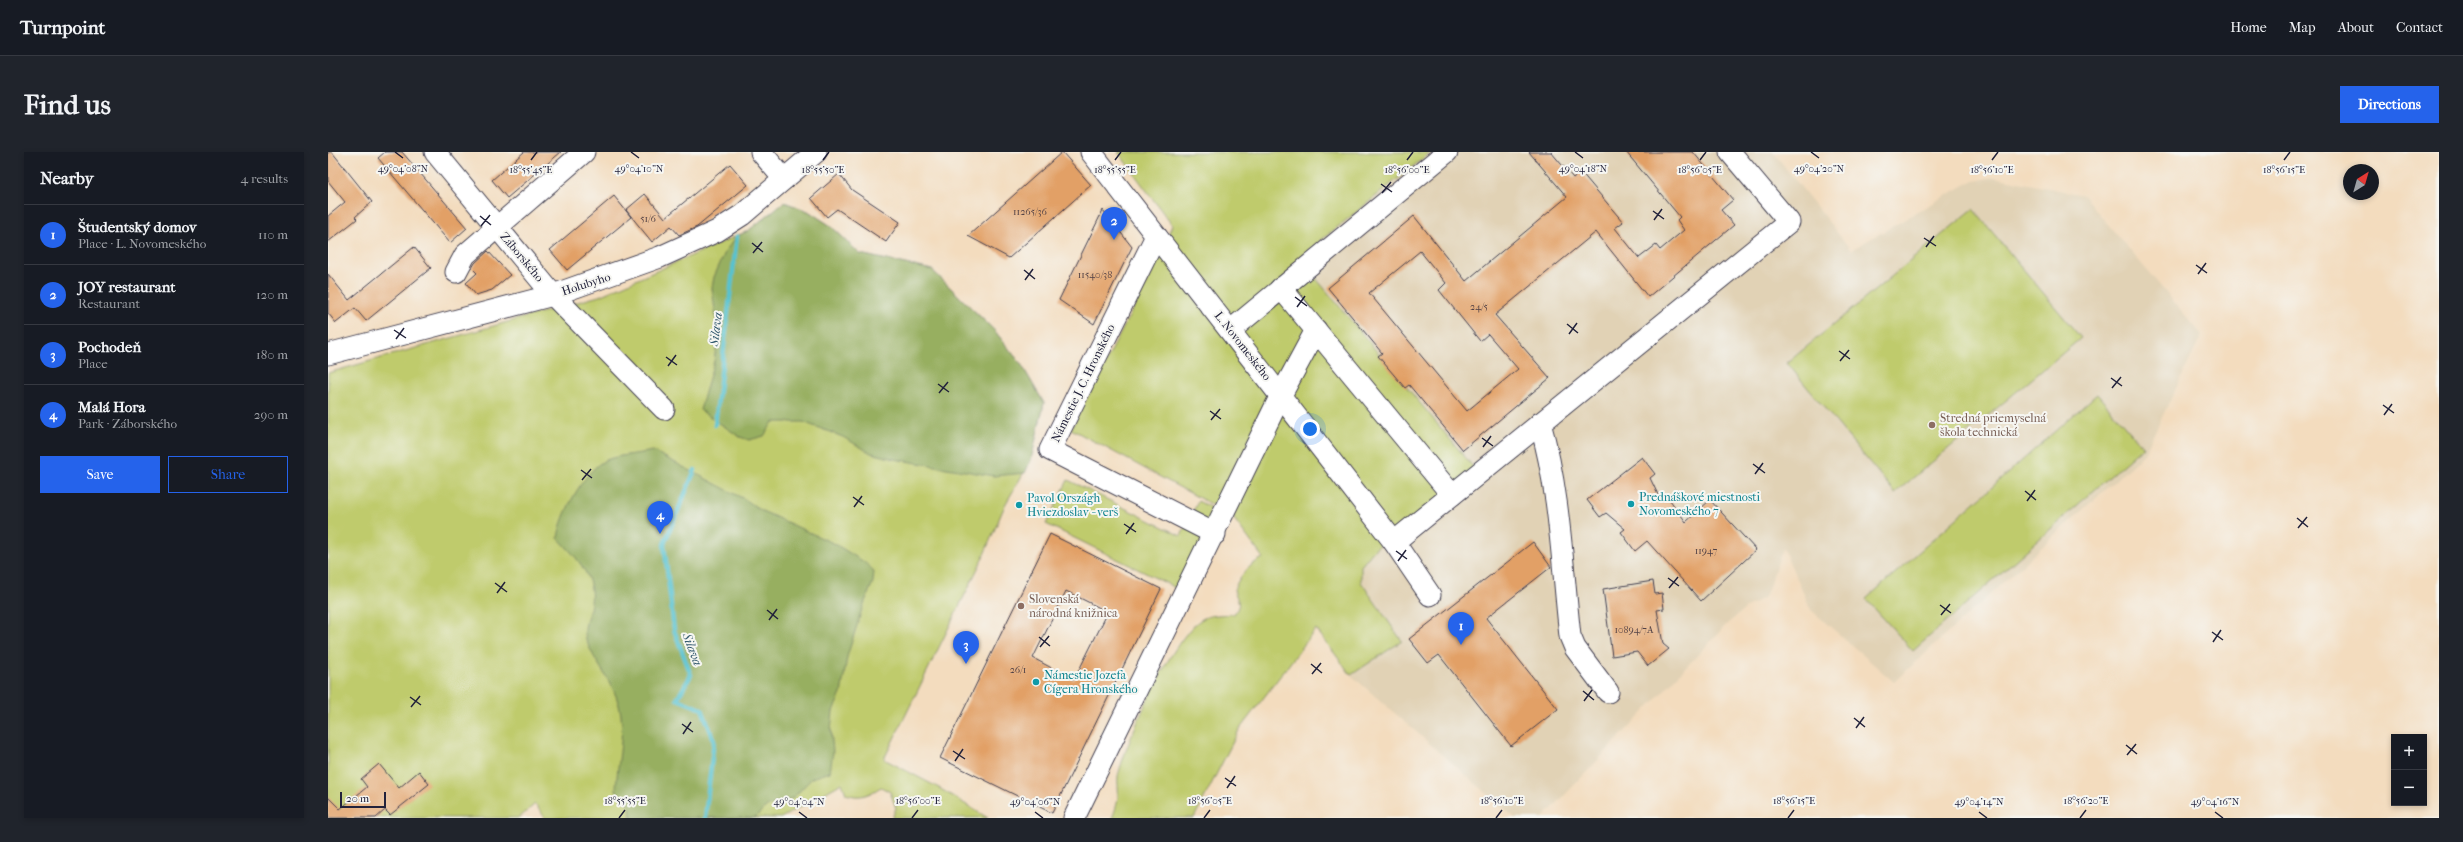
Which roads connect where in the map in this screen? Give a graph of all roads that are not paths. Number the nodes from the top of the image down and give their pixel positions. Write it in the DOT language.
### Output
graph roads {
  1 [pos="435,152"];
  2 [pos="584,152"];
  3 [pos="761,152"];
  4 [pos="816,152"];
  5 [pos="1091,152"];
  6 [pos="1447,152"];
  7 [pos="1730,152"];
  8 [pos="784,179"];
  9 [pos="496,227"];
  10 [pos="1156,236"];
  11 [pos="456,272"];
  12 [pos="1281,288"];
  13 [pos="553,295"];
  14 [pos="1231,330"];
  15 [pos="1316,330"];
  16 [pos="328,354"];
  17 [pos="1281,395"];
  18 [pos="664,409"];
  19 [pos="1540,423"];
  20 [pos="1452,495"];
  21 [pos="1215,534"];
  22 [pos="1394,542"];
  23 [pos="1430,595"];
  24 [pos="1608,692"];
  25 [pos="1074,818"];
  1 -- 9 [label="street, Záborského"];
  2 -- 9 [label="street"];
  3 -- 8 [label="street"];
  4 -- 8 [label="street, Holubyho"];
  5 -- 10 [label="street, L. Novomeského"];
  6 -- 12 [label="street"];
  7 -- 19 [label="street"];
  8 -- 13 [label="street, Holubyho"];
  9 -- 11 [label="street"];
  9 -- 13 [label="street, Záborského"];
  10 -- 14 [label="street, L. Novomeského"];
  10 -- 21 [label="street, Námestie J. C. Hronského"];
  12 -- 14 [label="street"];
  12 -- 15 [label="street"];
  13 -- 16 [label="street, Holubyho"];
  13 -- 18 [label="street, Záborského"];
  14 -- 17 [label="street, L. Novomeského"];
  15 -- 17 [label="street"];
  15 -- 20 [label="street"];
  17 -- 21 [label="street"];
  17 -- 22 [label="street, L. Novomeského"];
  19 -- 20 [label="street"];
  19 -- 24 [label="street"];
  20 -- 22 [label="street"];
  21 -- 25 [label="street"];
  22 -- 23 [label="street, L. Novomeského"];
}
